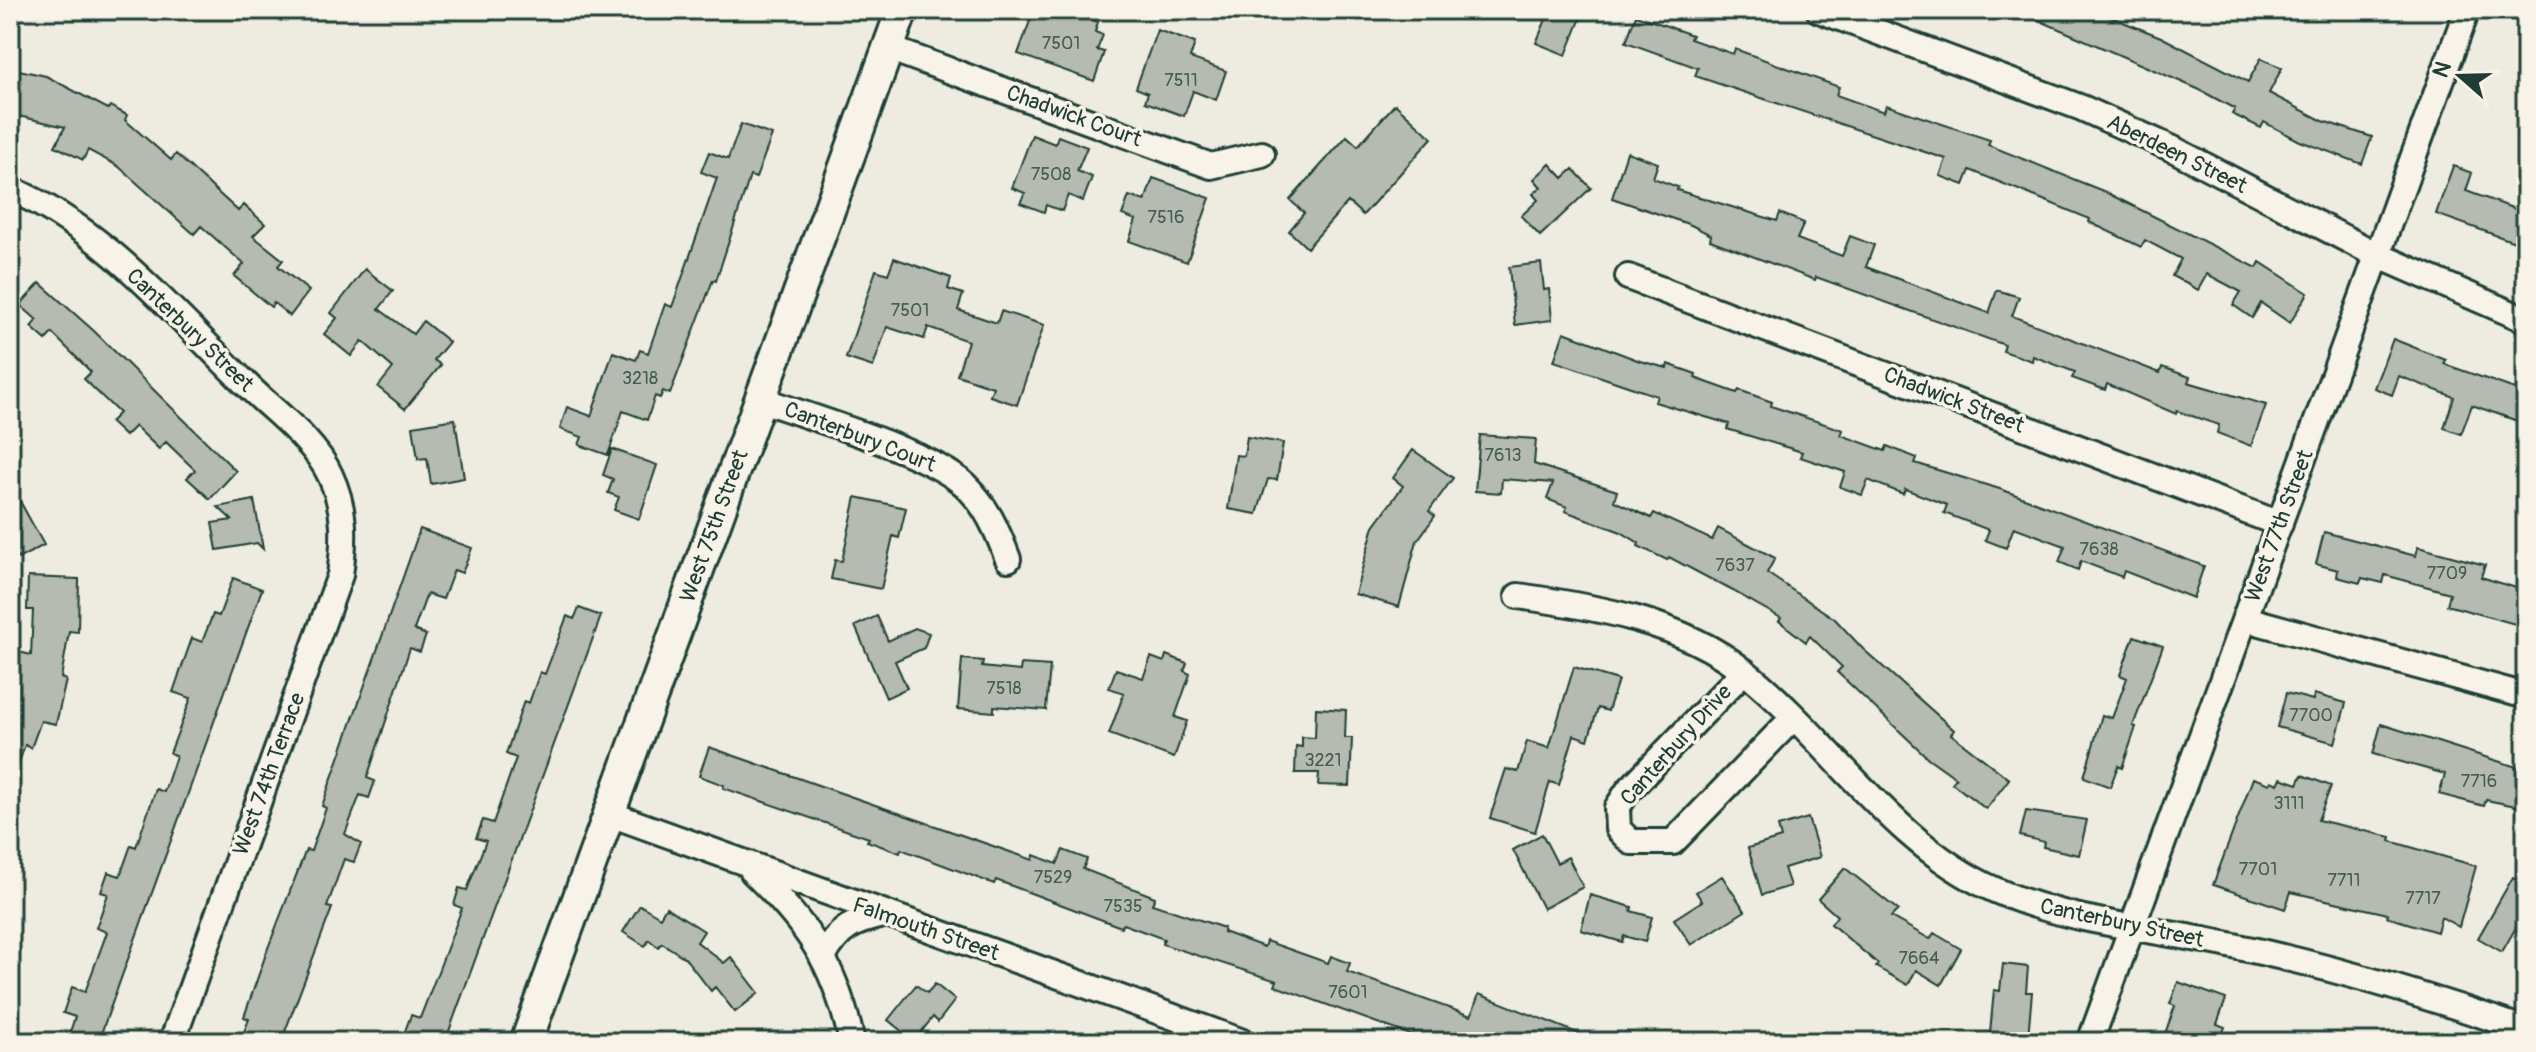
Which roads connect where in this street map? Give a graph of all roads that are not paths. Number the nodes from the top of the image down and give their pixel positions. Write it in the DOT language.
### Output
graph roads {
  1 [pos="902,10"];
  2 [pos="1819,10"];
  3 [pos="2467,10"];
  4 [pos="888,48"];
  5 [pos="1262,154"];
  6 [pos="10,189"];
  7 [pos="2377,255"];
  8 [pos="1628,277"];
  9 [pos="2526,320"];
  10 [pos="760,399"];
  11 [pos="341,503"];
  12 [pos="2280,524"];
  13 [pos="1008,559"];
  14 [pos="1518,596"];
  15 [pos="2246,619"];
  16 [pos="1744,671"];
  17 [pos="2526,696"];
  18 [pos="1793,718"];
  19 [pos="610,814"];
  20 [pos="746,865"];
  21 [pos="883,915"];
  22 [pos="2132,928"];
  23 [pos="824,956"];
  24 [pos="2526,1030"];
  25 [pos="172,1042"];
  26 [pos="526,1042"];
  27 [pos="852,1042"];
  28 [pos="1243,1042"];
  29 [pos="2090,1042"];
  1 -- 4 [label="main road, West 75th Street"];
  2 -- 7 [label="street, Aberdeen Street"];
  3 -- 7 [label="street, West 77th Street"];
  4 -- 5 [label="street, Chadwick Court"];
  4 -- 10 [label="main road, West 75th Street"];
  6 -- 11 [label="street, Canterbury Street"];
  7 -- 9 [label="street, Aberdeen Street"];
  7 -- 12 [label="street, West 77th Street"];
  8 -- 12 [label="street, Chadwick Street"];
  10 -- 13 [label="street, Canterbury Court"];
  10 -- 19 [label="main road, West 75th Street"];
  11 -- 25 [label="street, West 74th Terrace"];
  12 -- 15 [label="street, West 77th Street"];
  14 -- 16 [label="street, Canterbury Street"];
  15 -- 17 [label="street"];
  15 -- 22 [label="street, West 77th Street"];
  16 -- 18 [label="street, Canterbury Street"];
  16 -- 18 [label="street, Canterbury Drive"];
  18 -- 22 [label="street, Canterbury Street"];
  19 -- 20 [label="street, Falmouth Street"];
  19 -- 26 [label="main road, West 75th Street"];
  20 -- 21 [label="street, Falmouth Street"];
  20 -- 23 [label="street"];
  21 -- 23 [label="street"];
  21 -- 28 [label="street, Falmouth Street"];
  22 -- 24 [label="street, Canterbury Street"];
  22 -- 29 [label="street, West 77th Street"];
  23 -- 27 [label="street"];
}
